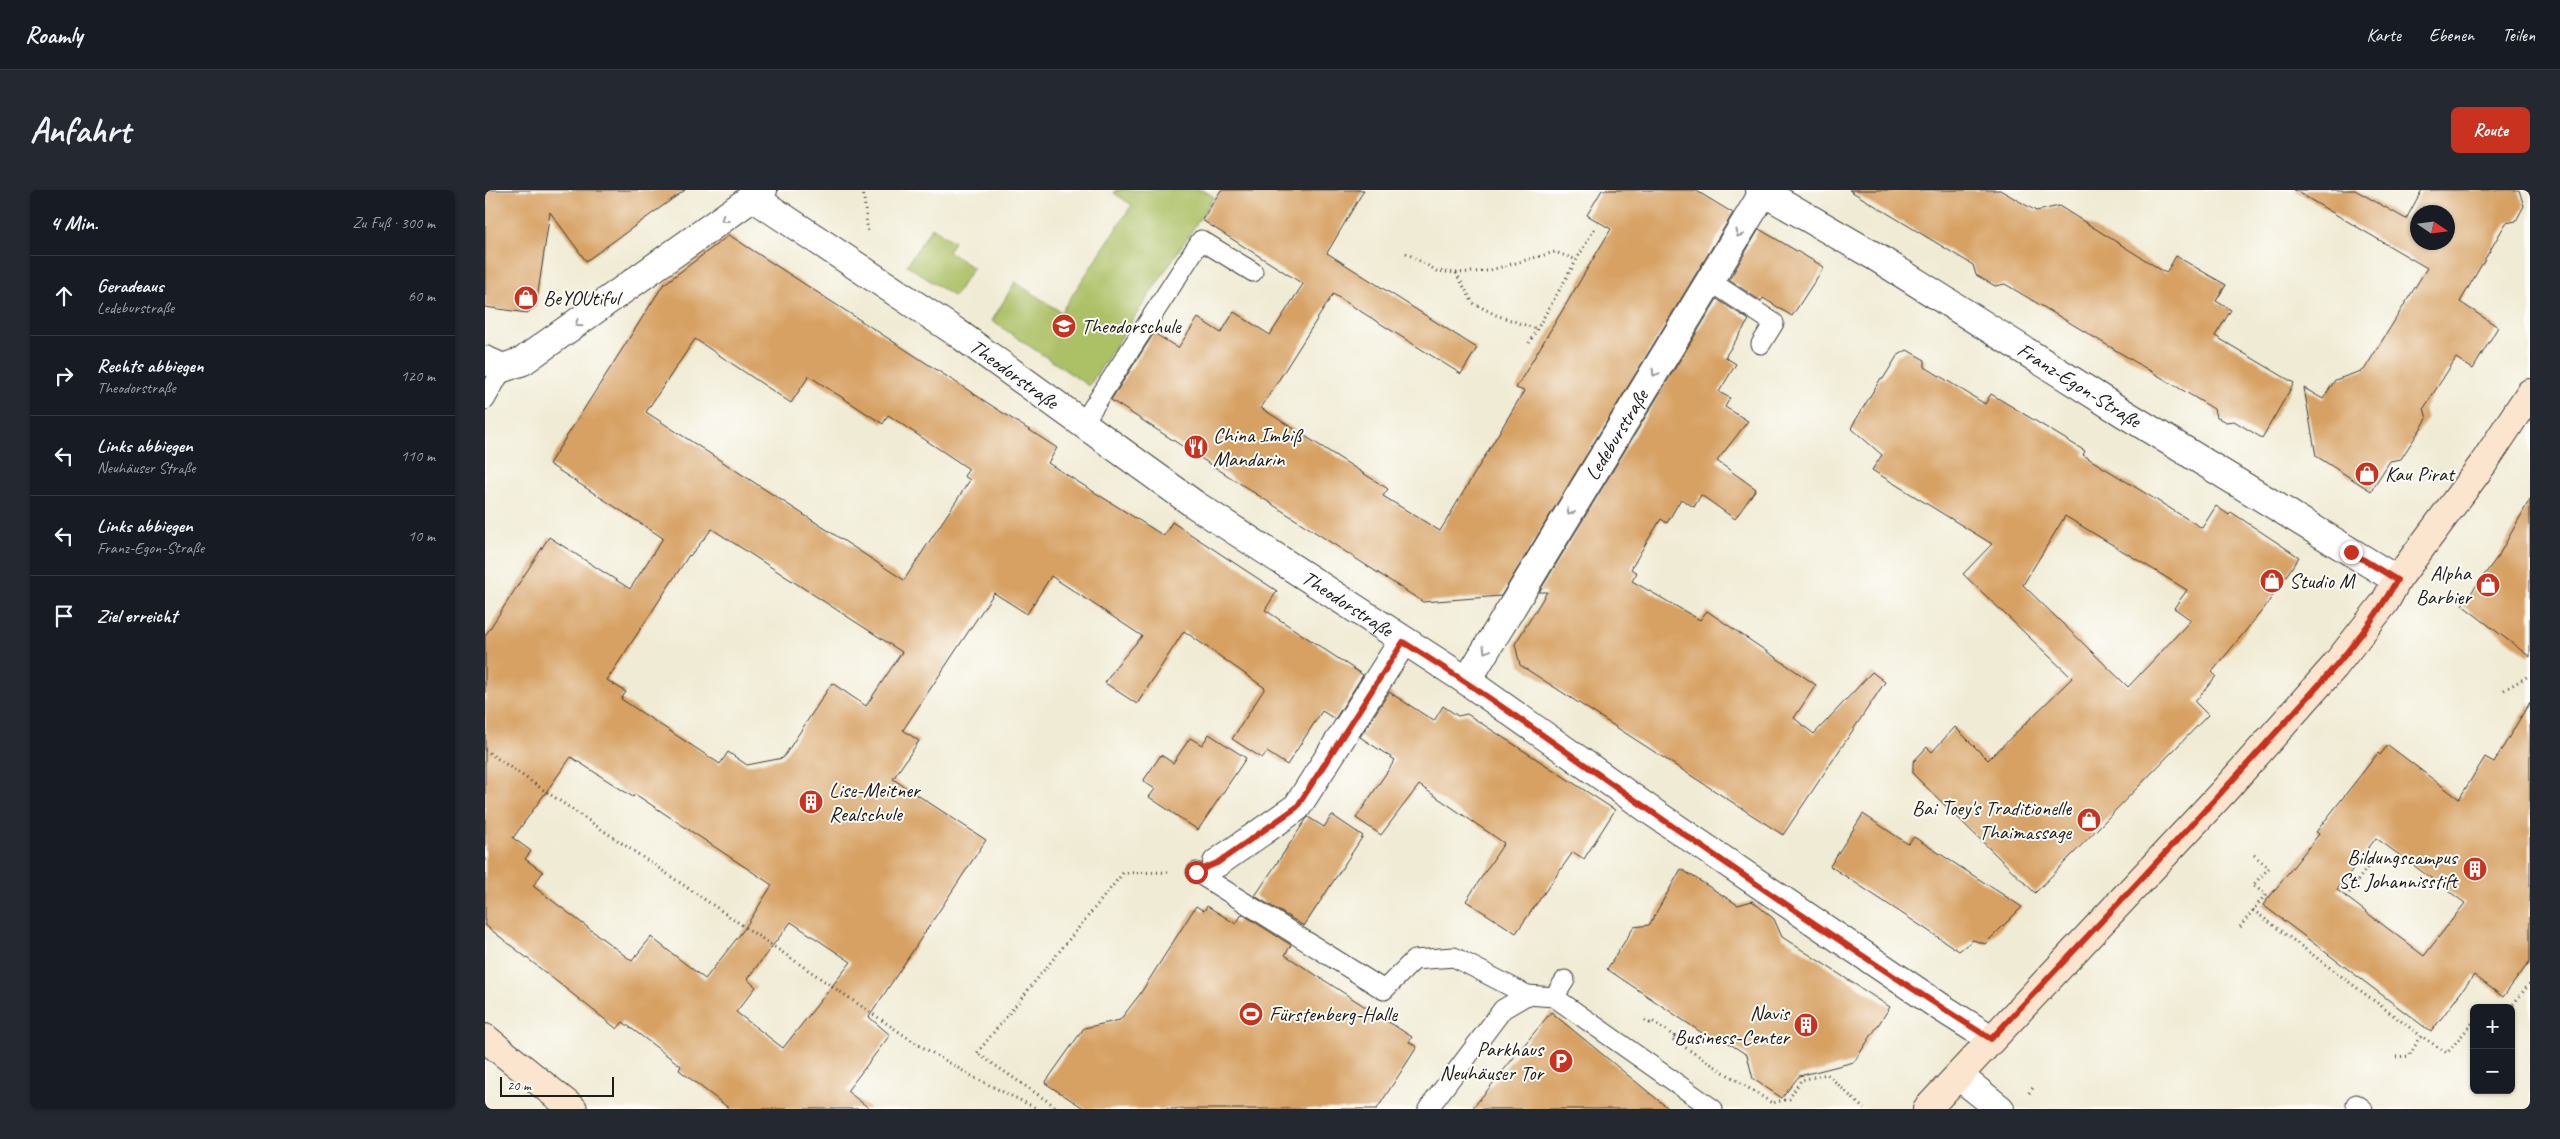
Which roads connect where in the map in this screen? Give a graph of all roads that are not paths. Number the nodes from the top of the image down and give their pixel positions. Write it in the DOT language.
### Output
graph roads {
  1 [pos="1763,191"];
  2 [pos="758,194"];
  3 [pos="1253,272"];
  4 [pos="1710,281"];
  5 [pos="1761,344"];
  6 [pos="494,364"];
  7 [pos="2530,393"];
  8 [pos="485,400"];
  9 [pos="1083,423"];
  10 [pos="2397,580"];
  11 [pos="1403,642"];
  12 [pos="1467,681"];
  13 [pos="1206,867"];
  14 [pos="1565,980"];
  15 [pos="1527,995"];
  16 [pos="1554,997"];
  17 [pos="485,1038"];
  18 [pos="1991,1039"];
  19 [pos="1959,1076"];
  20 [pos="573,1109"];
  21 [pos="1429,1109"];
  22 [pos="1713,1109"];
  23 [pos="1927,1109"];
  24 [pos="2000,1109"];
  1 -- 4 [label="street, Ledeburstraße, one-way"];
  1 -- 10 [label="street, Franz-Egon-Straße"];
  2 -- 6 [label="street, one-way"];
  2 -- 9 [label="street, Theodorstraße"];
  3 -- 9 [label="lane"];
  4 -- 5 [label="lane"];
  4 -- 12 [label="street, Ledeburstraße, one-way"];
  6 -- 8 [label="lane"];
  7 -- 10 [label="main road"];
  9 -- 11 [label="street, Theodorstraße"];
  10 -- 18 [label="main road"];
  11 -- 12 [label="street, Theodorstraße"];
  11 -- 13 [label="street"];
  12 -- 18 [label="street, Theodorstraße"];
  13 -- 15 [label="lane"];
  14 -- 16 [label="lane"];
  15 -- 16 [label="lane"];
  15 -- 21 [label="lane"];
  16 -- 22 [label="lane"];
  17 -- 20 [label="main road"];
  18 -- 19 [label="main road"];
  19 -- 23 [label="main road"];
  19 -- 24 [label="street"];
}
